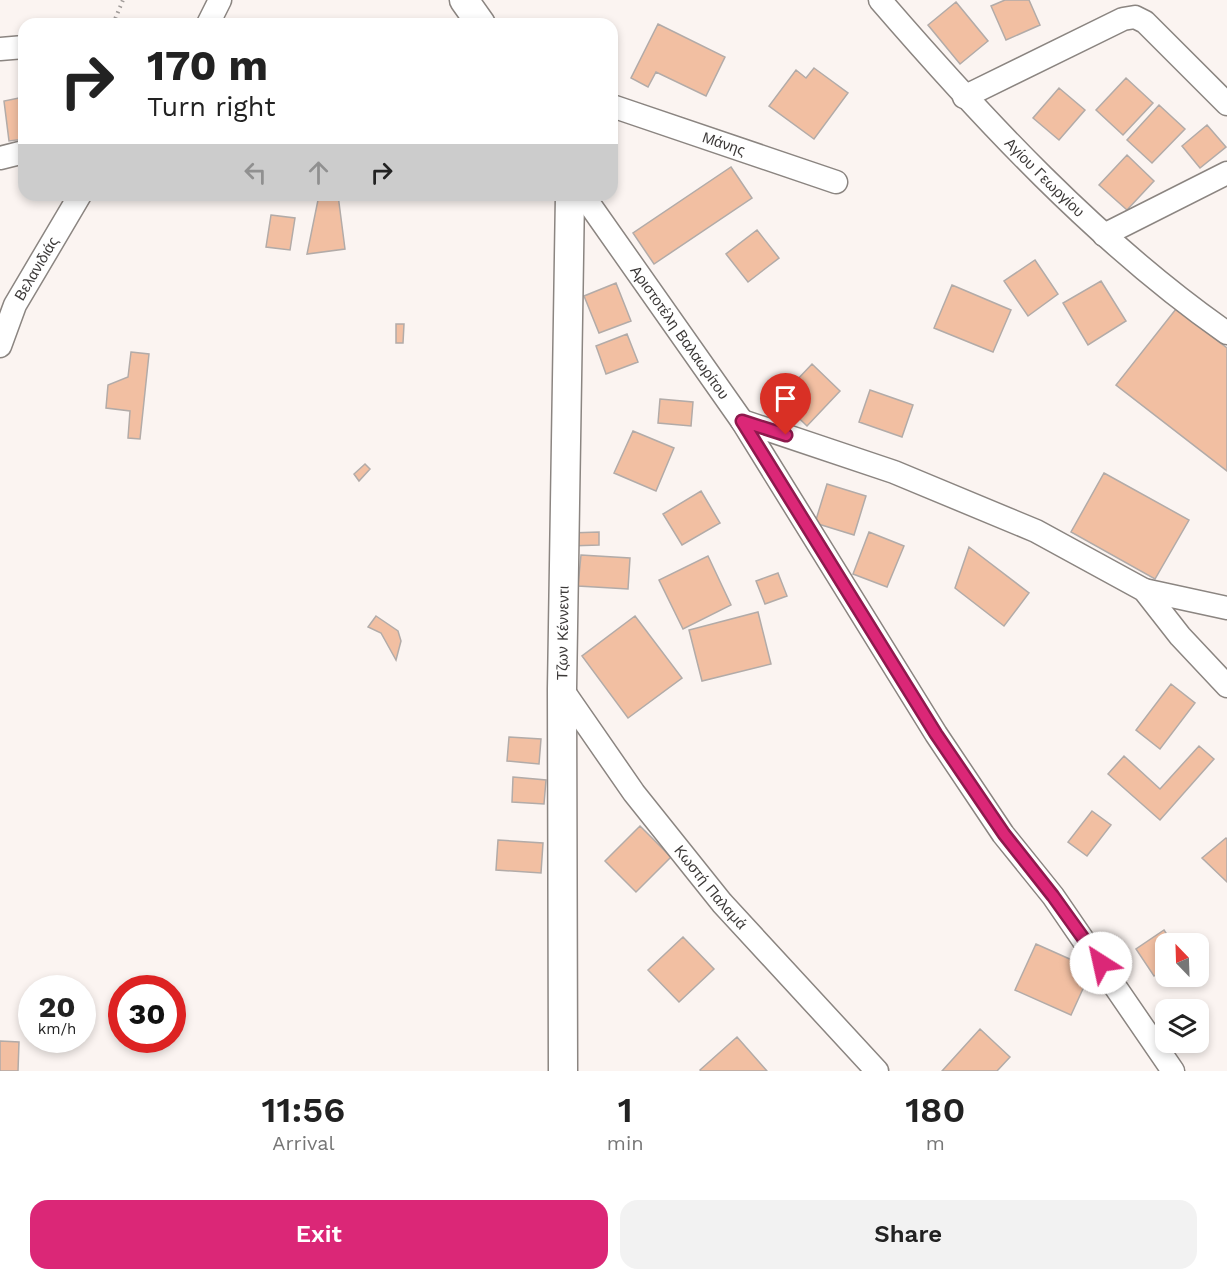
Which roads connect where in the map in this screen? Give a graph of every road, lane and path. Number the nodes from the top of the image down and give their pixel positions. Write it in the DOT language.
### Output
graph roads {
  1 [pos="123,0"];
  2 [pos="220,0"];
  3 [pos="464,0"];
  4 [pos="880,0"];
  5 [pos="116,18"];
  6 [pos="211,18"];
  7 [pos="477,18"];
  8 [pos="18,48"];
  9 [pos="0,49"];
  10 [pos="964,97"];
  11 [pos="1227,104"];
  12 [pos="618,108"];
  13 [pos="18,154"];
  14 [pos="0,158"];
  15 [pos="1227,173"];
  16 [pos="836,182"];
  17 [pos="76,201"];
  18 [pos="570,201"];
  19 [pos="587,201"];
  20 [pos="1104,235"];
  21 [pos="1227,333"];
  22 [pos="0,346"];
  23 [pos="742,421"];
  24 [pos="1144,590"];
  25 [pos="1227,608"];
  26 [pos="1227,686"];
  27 [pos="562,689"];
  28 [pos="563,1071"];
  29 [pos="877,1071"];
  30 [pos="1173,1071"];
  1 -- 5 [label="path"];
  2 -- 6 [label="street"];
  3 -- 7 [label="street"];
  4 -- 10 [label="street, Αγίου Γεωργίου"];
  8 -- 9 [label="street"];
  10 -- 11 [label="street"];
  10 -- 20 [label="street, Αγίου Γεωργίου"];
  12 -- 16 [label="street, Μάνης"];
  13 -- 14 [label="street"];
  15 -- 20 [label="street"];
  17 -- 22 [label="street, Βελανιδιάς"];
  18 -- 27 [label="street, Τζων Κέννεντι"];
  19 -- 23 [label="street, Αριστοτέλη Βαλαωρίτου"];
  20 -- 21 [label="street, Αγίου Γεωργίου"];
  23 -- 24 [label="street"];
  23 -- 30 [label="street, Αριστοτέλη Βαλαωρίτου"];
  24 -- 25 [label="street"];
  24 -- 26 [label="street"];
  27 -- 28 [label="street, Τζων Κέννεντι"];
  27 -- 29 [label="street, Κωστή Παλαμά"];
}
